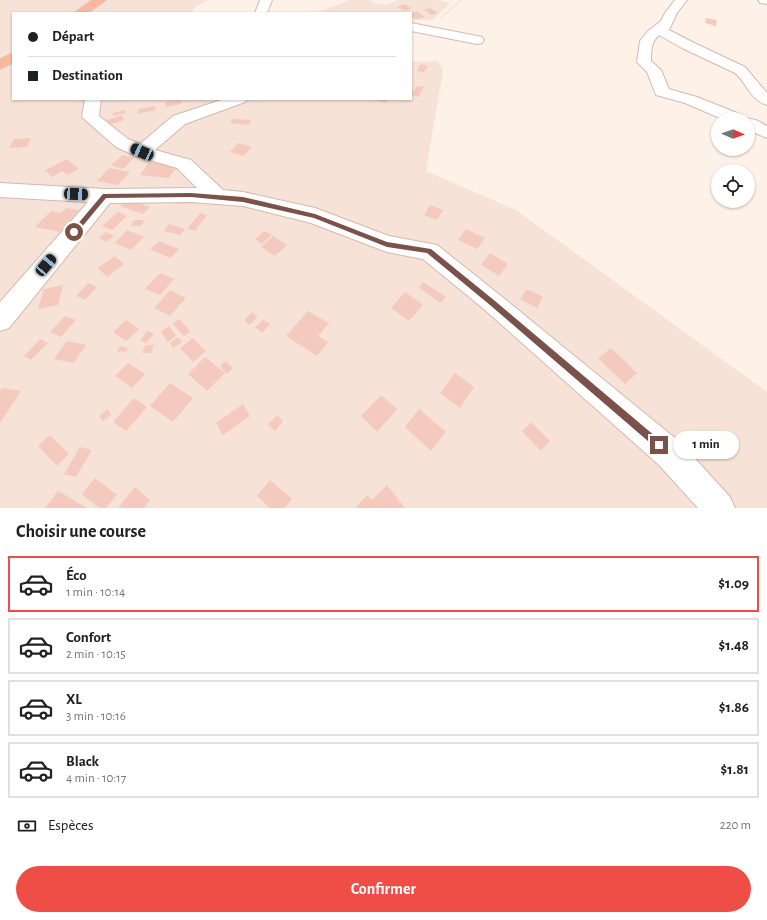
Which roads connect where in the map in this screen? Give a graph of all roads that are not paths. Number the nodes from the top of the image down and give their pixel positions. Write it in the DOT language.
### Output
graph roads {
  1 [pos="100,0"];
  2 [pos="266,0"];
  3 [pos="681,0"];
  4 [pos="82,12"];
  5 [pos="261,12"];
  6 [pos="412,27"];
  7 [pos="662,28"];
  8 [pos="477,40"];
  9 [pos="12,58"];
  10 [pos="0,65"];
  11 [pos="93,100"];
  12 [pos="236,100"];
  13 [pos="767,100"];
  14 [pos="719,112"];
  15 [pos="755,127"];
  16 [pos="767,133"];
  17 [pos="142,152"];
  18 [pos="0,190"];
  19 [pos="105,196"];
  20 [pos="218,197"];
  21 [pos="0,320"];
  22 [pos="719,508"];
  1 -- 4 [label="highway"];
  2 -- 5 [label="street"];
  3 -- 7 [label="street"];
  6 -- 8 [label="street"];
  7 -- 13 [label="street"];
  7 -- 14 [label="street"];
  9 -- 10 [label="highway"];
  11 -- 17 [label="street"];
  12 -- 17 [label="street"];
  15 -- 16 [label="street"];
  17 -- 20 [label="street"];
  18 -- 19 [label="street"];
  19 -- 20 [label="street"];
  19 -- 21 [label="street"];
  20 -- 22 [label="street"];
}
